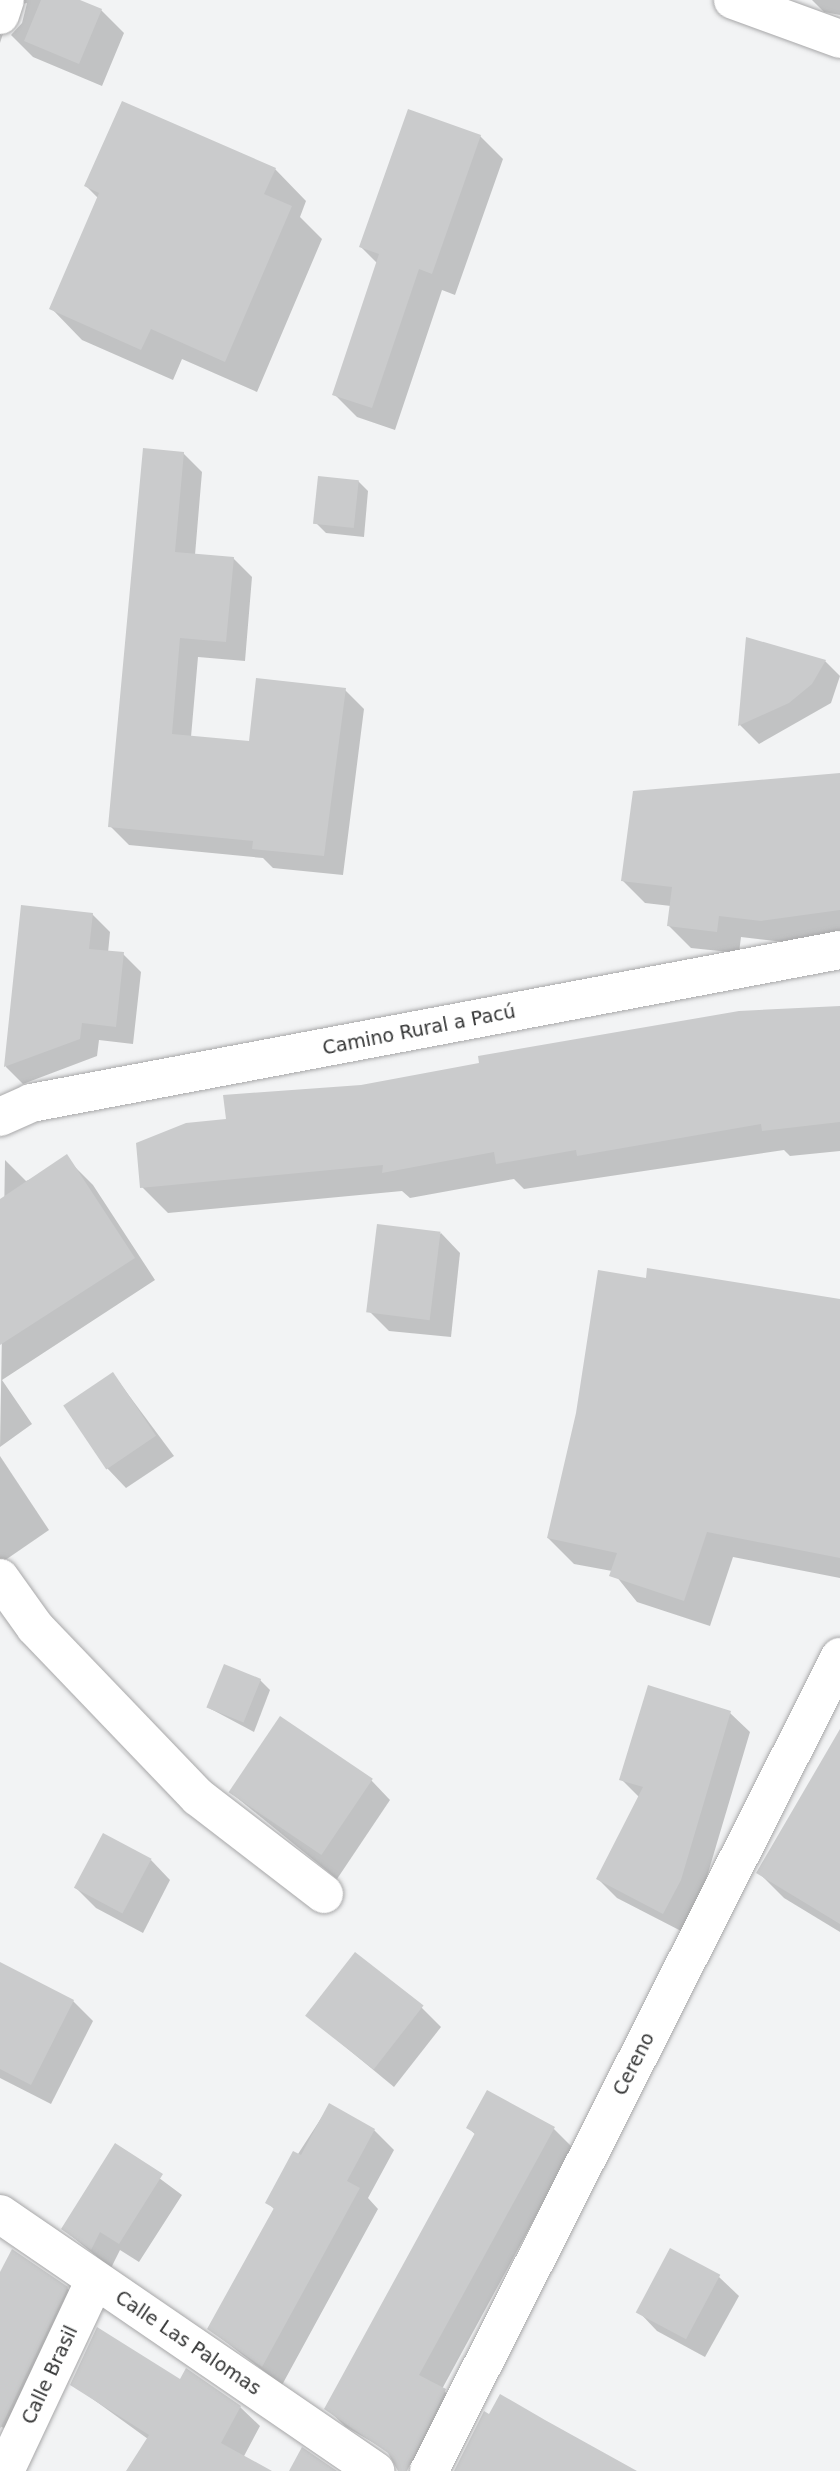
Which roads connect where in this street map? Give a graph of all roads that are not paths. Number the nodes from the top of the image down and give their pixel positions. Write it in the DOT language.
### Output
graph roads {
  1 [pos="5,0"];
  2 [pos="733,0"];
  3 [pos="0,15"];
  4 [pos="840,39"];
  5 [pos="840,950"];
  6 [pos="0,1117"];
  7 [pos="0,1578"];
  8 [pos="840,1657"];
  9 [pos="324,1894"];
  10 [pos="0,2214"];
  11 [pos="95,2280"];
  12 [pos="5,2471"];
  13 [pos="376,2471"];
  14 [pos="429,2471"];
  1 -- 3 [label="street"];
  2 -- 4 [label="street"];
  5 -- 6 [label="street, Camino Rural a Pacú"];
  7 -- 9 [label="street"];
  8 -- 14 [label="street, Cereno"];
  10 -- 11 [label="street, Calle Las Palomas"];
  11 -- 12 [label="street, Calle Brasil"];
  11 -- 13 [label="street, Calle Las Palomas"];
}
